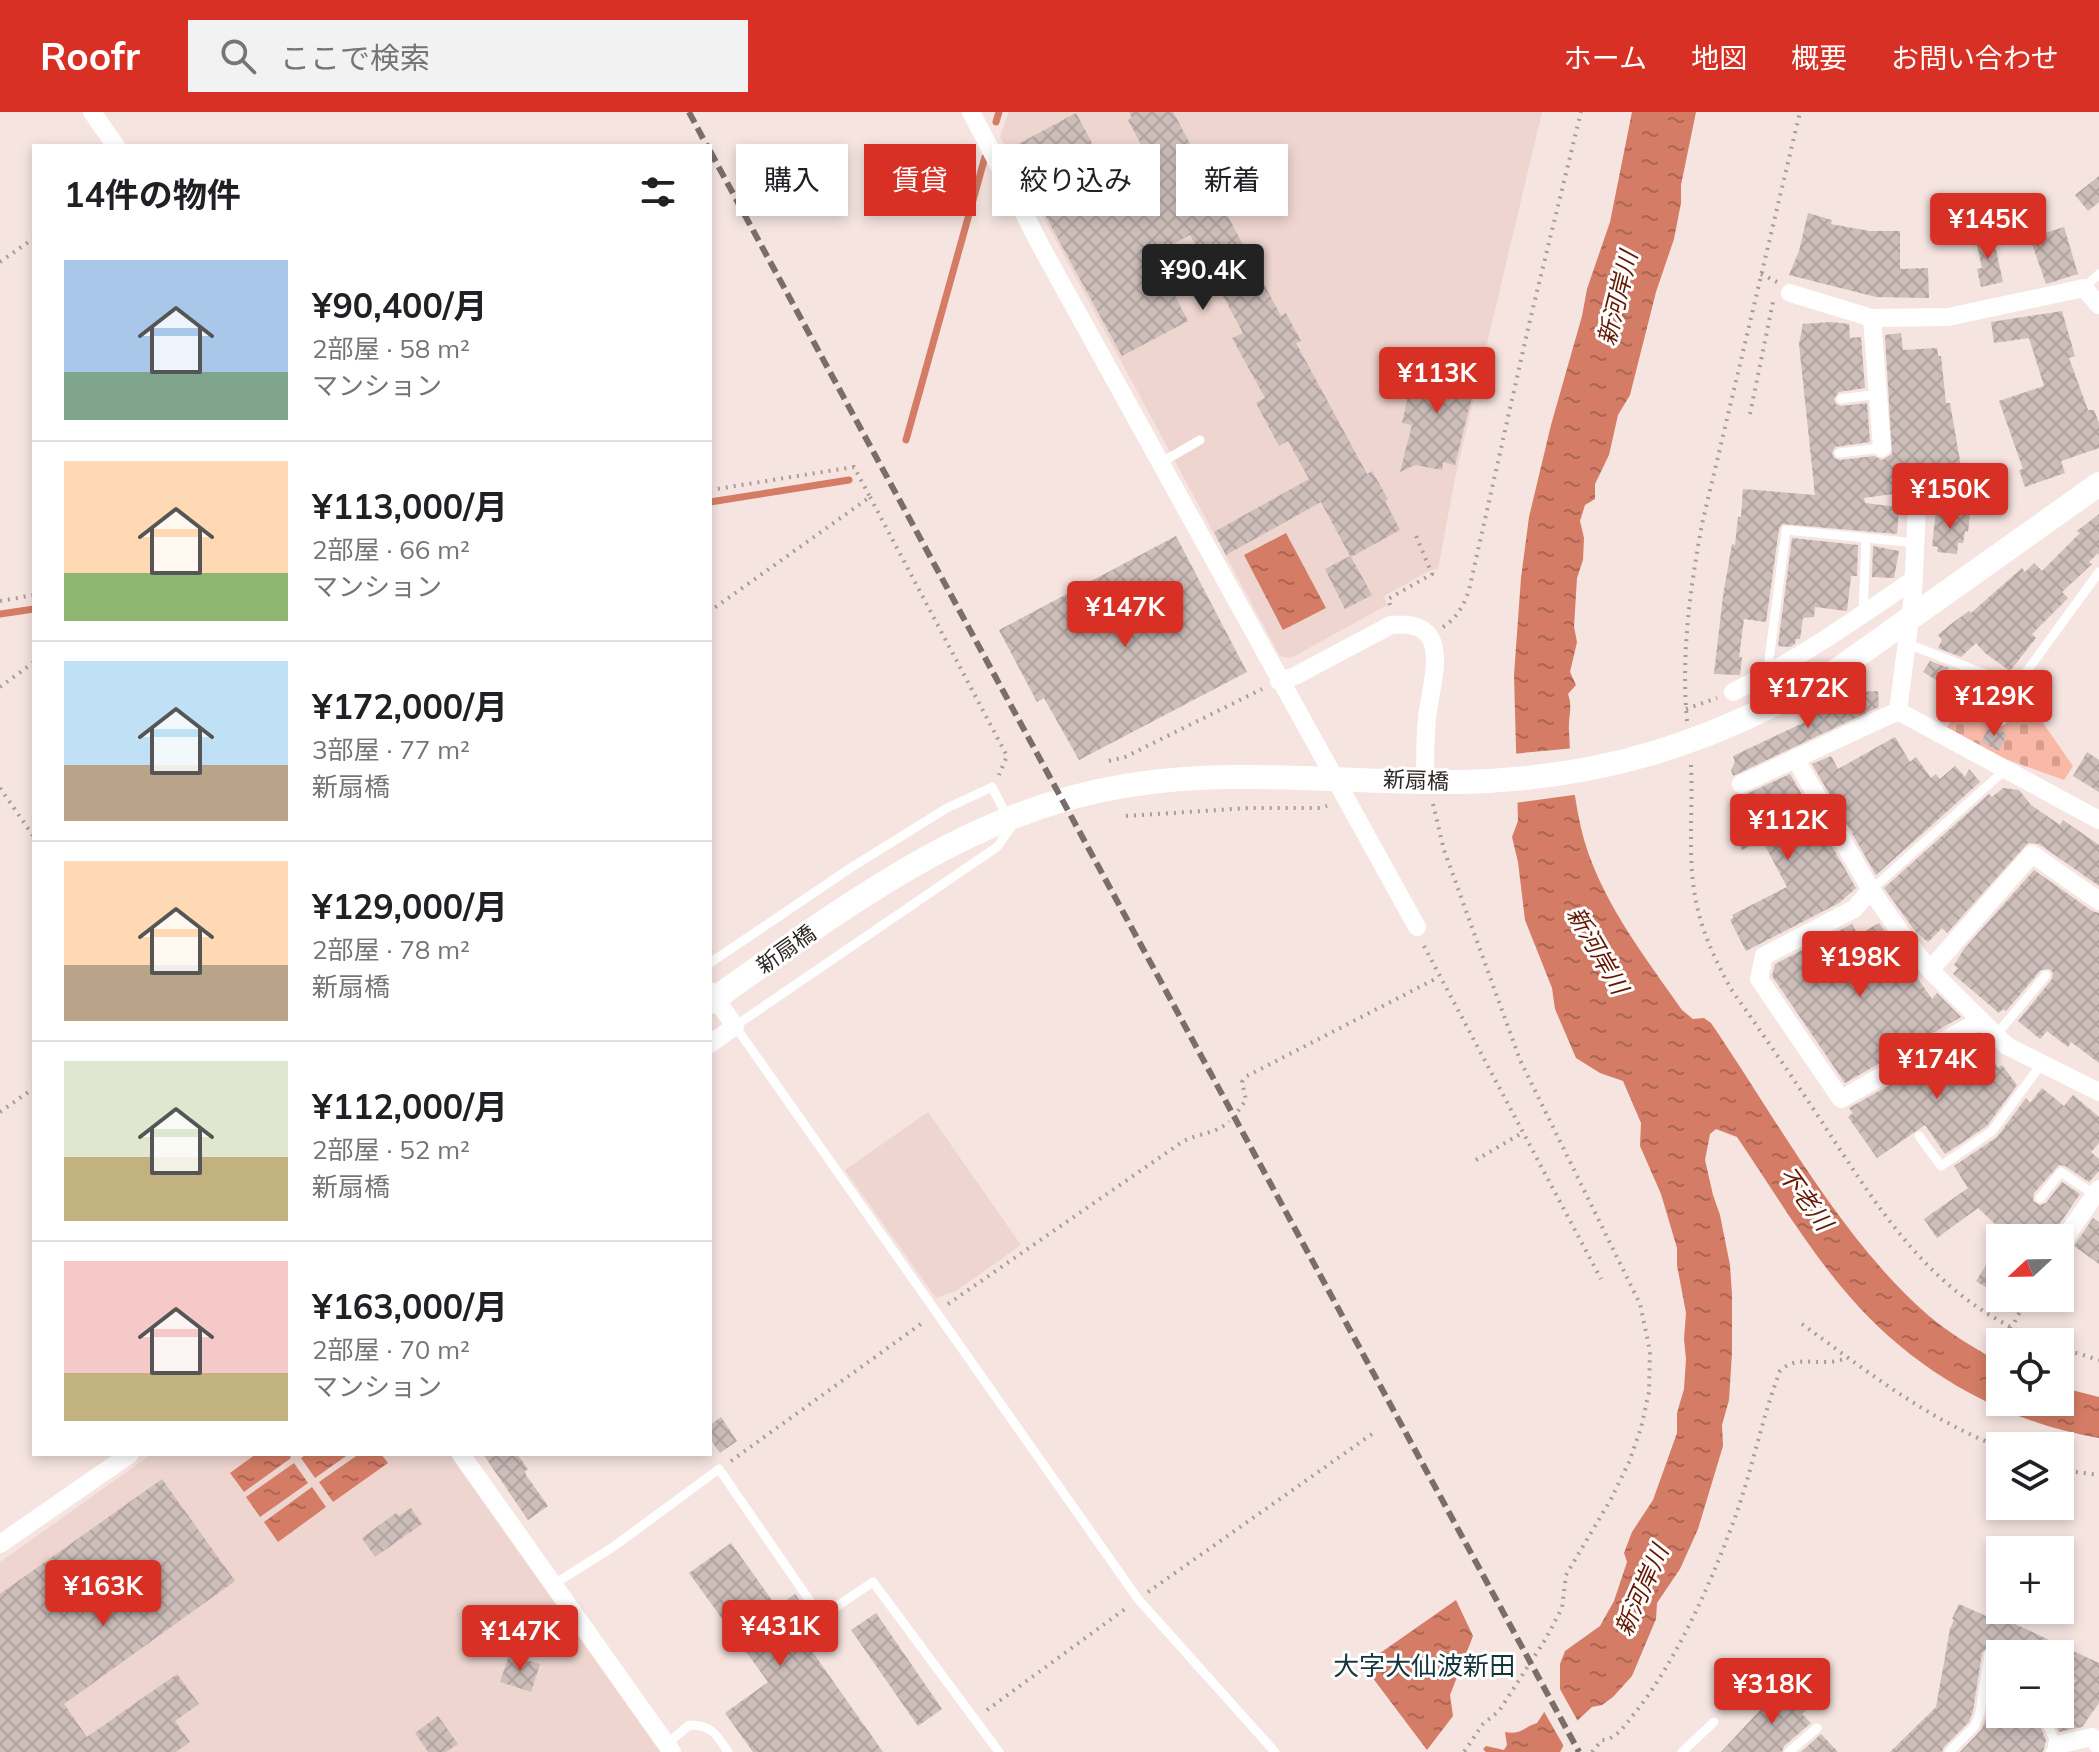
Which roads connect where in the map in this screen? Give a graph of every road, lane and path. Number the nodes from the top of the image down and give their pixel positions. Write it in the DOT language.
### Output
graph roads {
  1 [pos="92,112"];
  2 [pos="971,112"];
  3 [pos="1581,112"];
  4 [pos="1800,112"];
  5 [pos="115,144"];
  6 [pos="32,239"];
  7 [pos="0,262"];
  8 [pos="2099,274"];
  9 [pos="2084,288"];
  10 [pos="1790,293"];
  11 [pos="2099,305"];
  12 [pos="1872,318"];
  13 [pos="1878,394"];
  14 [pos="1841,399"];
  15 [pos="1750,414"];
  16 [pos="1200,440"];
  17 [pos="1882,448"];
  18 [pos="1839,453"];
  19 [pos="1162,462"];
  20 [pos="2099,484"];
  21 [pos="712,490"];
  22 [pos="870,497"];
  23 [pos="1917,507"];
  24 [pos="1416,536"];
  25 [pos="1866,538"];
  26 [pos="1916,543"];
  27 [pos="2099,572"];
  28 [pos="1913,580"];
  29 [pos="32,595"];
  30 [pos="0,601"];
  31 [pos="1391,608"];
  32 [pos="712,610"];
  33 [pos="1863,614"];
  34 [pos="1444,626"];
  35 [pos="1908,632"];
  36 [pos="32,663"];
  37 [pos="1767,675"];
  38 [pos="1279,681"];
  39 [pos="2016,686"];
  40 [pos="0,687"];
  41 [pos="1728,694"];
  42 [pos="1898,711"];
  43 [pos="2002,721"];
  44 [pos="1795,758"];
  45 [pos="1109,761"];
  46 [pos="2006,769"];
  47 [pos="1741,784"];
  48 [pos="992,787"];
  49 [pos="0,788"];
  50 [pos="1428,790"];
  51 [pos="1346,799"];
  52 [pos="1126,816"];
  53 [pos="2099,820"];
  54 [pos="32,834"];
  55 [pos="1871,890"];
  56 [pos="2099,901"];
  57 [pos="1417,927"];
  58 [pos="712,962"];
  59 [pos="1930,970"];
  60 [pos="2046,975"];
  61 [pos="1439,977"];
  62 [pos="712,994"];
  63 [pos="712,1001"];
  64 [pos="1981,1020"];
  65 [pos="735,1026"];
  66 [pos="1996,1035"];
  67 [pos="712,1043"];
  68 [pos="2043,1062"];
  69 [pos="32,1089"];
  70 [pos="2099,1092"];
  71 [pos="1238,1111"];
  72 [pos="0,1112"];
  73 [pos="1229,1121"];
  74 [pos="1522,1133"];
  75 [pos="1919,1136"];
  76 [pos="1476,1160"];
  77 [pos="2097,1192"];
  78 [pos="2040,1198"];
  79 [pos="2074,1225"];
  80 [pos="1601,1279"];
  81 [pos="936,1313"];
  82 [pos="1802,1324"];
  83 [pos="2074,1352"];
  84 [pos="1848,1358"];
  85 [pos="2099,1360"];
  86 [pos="1372,1434"];
  87 [pos="1986,1442"];
  88 [pos="127,1456"];
  89 [pos="462,1456"];
  90 [pos="719,1469"];
  91 [pos="2074,1472"];
  92 [pos="2099,1475"];
  93 [pos="0,1544"];
  94 [pos="554,1584"];
  95 [pos="1138,1599"];
  96 [pos="1986,1674"];
  97 [pos="975,1718"];
  98 [pos="1714,1722"];
  99 [pos="1817,1728"];
  100 [pos="2047,1728"];
  101 [pos="2097,1737"];
  102 [pos="669,1748"];
  103 [pos="2054,1748"];
  104 [pos="728,1752"];
  105 [pos="999,1752"];
  106 [pos="1275,1752"];
  107 [pos="1464,1752"];
  108 [pos="1592,1752"];
  109 [pos="1682,1752"];
  110 [pos="1789,1752"];
  111 [pos="1949,1752"];
  1 -- 5 [label="street"];
  2 -- 19 [label="street"];
  3 -- 34 [label="path"];
  4 -- 41 [label="path"];
  6 -- 7 [label="path"];
  8 -- 9 [label="lane"];
  9 -- 11 [label="street"];
  9 -- 12 [label="street"];
  10 -- 12 [label="street"];
  10 -- 15 [label="path"];
  12 -- 13 [label="street"];
  13 -- 14 [label="lane"];
  13 -- 17 [label="street"];
  16 -- 19 [label="lane"];
  17 -- 18 [label="lane"];
  19 -- 38 [label="street"];
  20 -- 35 [label="street, 新扇橋"];
  21 -- 22 [label="path"];
  22 -- 32 [label="path"];
  22 -- 48 [label="path"];
  23 -- 26 [label="street"];
  24 -- 31 [label="path"];
  25 -- 26 [label="lane"];
  25 -- 33 [label="lane"];
  25 -- 37 [label="lane"];
  26 -- 28 [label="street"];
  27 -- 39 [label="lane"];
  28 -- 33 [label="street"];
  28 -- 35 [label="street"];
  29 -- 30 [label="path"];
  33 -- 37 [label="street"];
  35 -- 39 [label="lane"];
  35 -- 42 [label="street"];
  35 -- 50 [label="street, 新扇橋"];
  36 -- 40 [label="path"];
  37 -- 41 [label="street"];
  38 -- 45 [label="path"];
  38 -- 50 [label="street"];
  38 -- 51 [label="street"];
  39 -- 43 [label="lane"];
  42 -- 44 [label="street"];
  42 -- 46 [label="street"];
  44 -- 47 [label="street"];
  44 -- 55 [label="street"];
  46 -- 53 [label="street"];
  46 -- 55 [label="lane"];
  48 -- 58 [label="lane"];
  48 -- 65 [label="lane"];
  49 -- 54 [label="path"];
  50 -- 63 [label="street, 新扇橋"];
  50 -- 107 [label="path"];
  51 -- 52 [label="path"];
  51 -- 57 [label="street"];
  55 -- 59 [label="street"];
  55 -- 64 [label="street"];
  56 -- 59 [label="street"];
  57 -- 61 [label="path"];
  59 -- 64 [label="street"];
  60 -- 66 [label="lane"];
  61 -- 71 [label="path"];
  61 -- 74 [label="path"];
  62 -- 65 [label="street"];
  64 -- 66 [label="street"];
  65 -- 67 [label="street"];
  65 -- 81 [label="lane"];
  66 -- 68 [label="street"];
  68 -- 70 [label="street"];
  68 -- 75 [label="lane"];
  69 -- 72 [label="path"];
  73 -- 81 [label="path"];
  74 -- 76 [label="path"];
  74 -- 80 [label="path"];
  77 -- 78 [label="lane"];
  77 -- 79 [label="street"];
  81 -- 90 [label="path"];
  81 -- 95 [label="lane"];
  82 -- 84 [label="path"];
  83 -- 85 [label="path"];
  84 -- 87 [label="path"];
  84 -- 108 [label="path"];
  86 -- 95 [label="path"];
  88 -- 93 [label="street"];
  89 -- 94 [label="street"];
  90 -- 94 [label="lane"];
  90 -- 97 [label="lane"];
  91 -- 92 [label="path"];
  94 -- 102 [label="street"];
  95 -- 97 [label="path"];
  95 -- 106 [label="lane"];
  96 -- 111 [label="lane"];
  97 -- 105 [label="lane"];
  98 -- 109 [label="lane"];
  99 -- 110 [label="lane"];
  100 -- 103 [label="lane"];
  101 -- 103 [label="street"];
  102 -- 104 [label="lane"];
}
